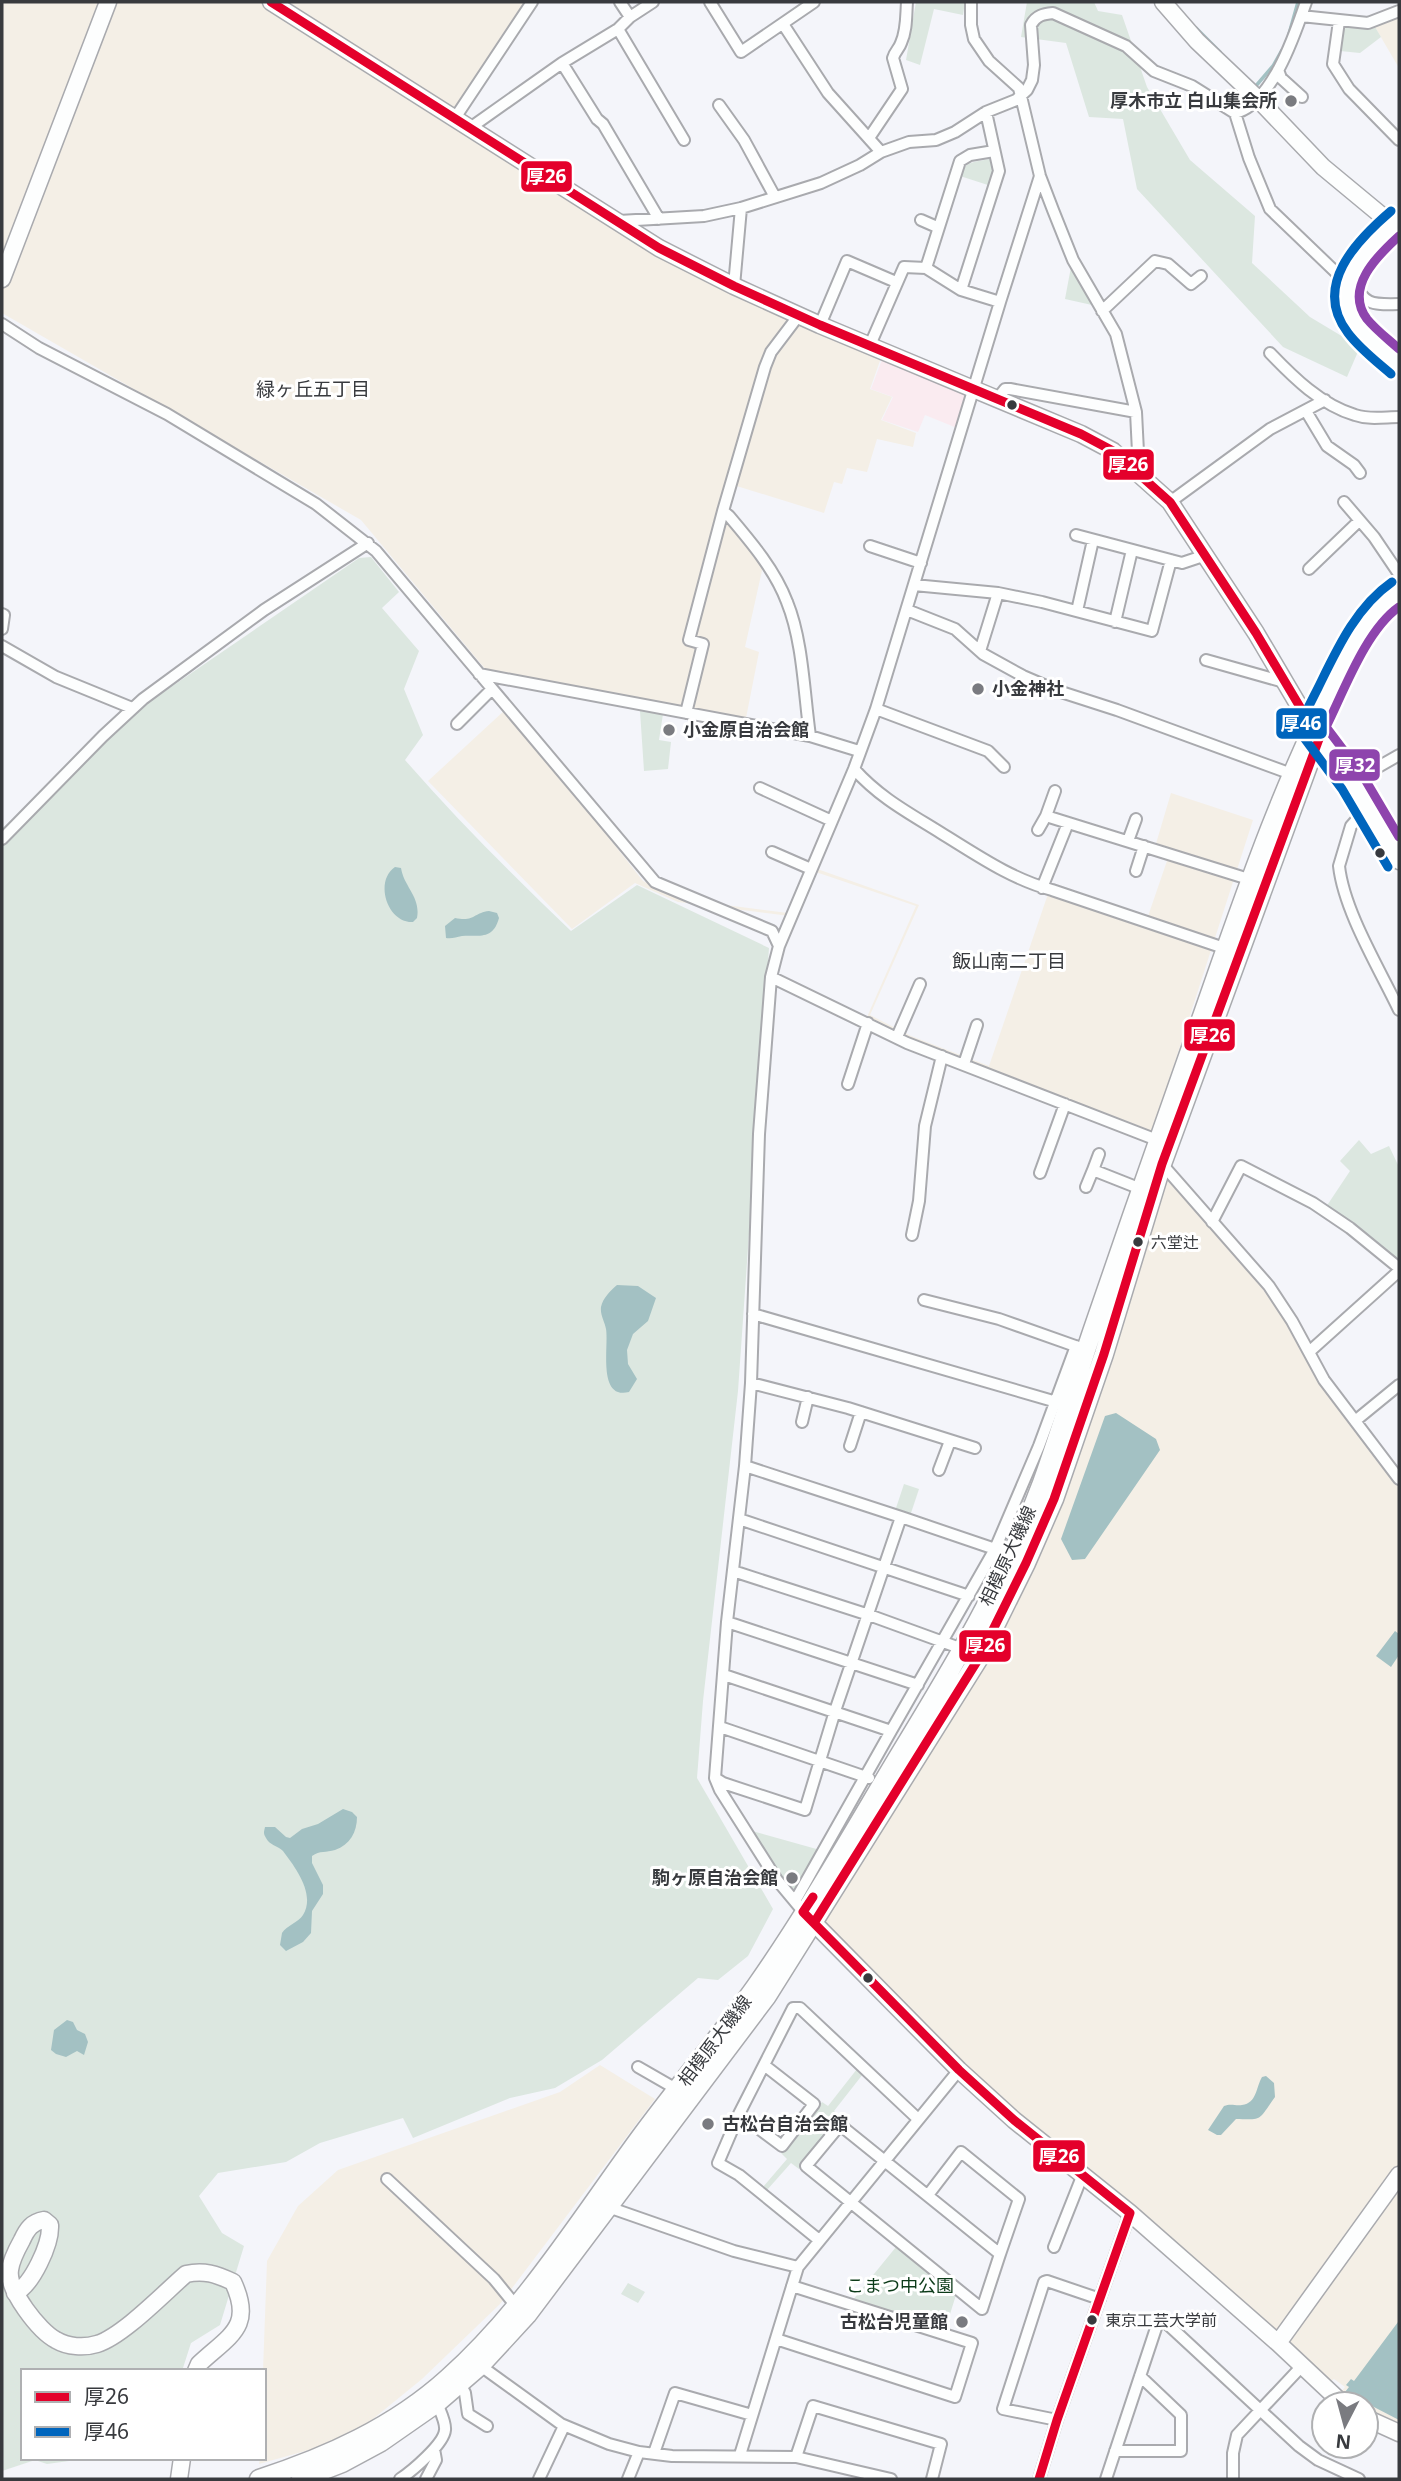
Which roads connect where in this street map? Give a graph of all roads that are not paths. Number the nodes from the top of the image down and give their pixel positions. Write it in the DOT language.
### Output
graph roads {
  1 [pos="108,2"];
  2 [pos="271,2"];
  3 [pos="532,2"];
  4 [pos="620,2"];
  5 [pos="653,2"];
  6 [pos="710,2"];
  7 [pos="814,2"];
  8 [pos="907,2"];
  9 [pos="971,2"];
  10 [pos="1163,2"];
  11 [pos="1306,2"];
  12 [pos="1399,11"];
  13 [pos="1301,16"];
  14 [pos="630,17"];
  15 [pos="1339,21"];
  16 [pos="783,23"];
  17 [pos="618,29"];
  18 [pos="562,63"];
  19 [pos="1278,70"];
  20 [pos="1021,93"];
  21 [pos="1302,97"];
  22 [pos="1257,98"];
  23 [pos="720,111"];
  24 [pos="986,112"];
  25 [pos="1235,113"];
  26 [pos="455,118"];
  27 [pos="470,128"];
  28 [pos="869,138"];
  29 [pos="684,140"];
  30 [pos="1399,140"];
  31 [pos="994,151"];
  32 [pos="881,152"];
  33 [pos="1040,176"];
  34 [pos="775,197"];
  35 [pos="741,208"];
  36 [pos="659,219"];
  37 [pos="921,220"];
  38 [pos="616,221"];
  39 [pos="1396,223"];
  40 [pos="937,227"];
  41 [pos="926,268"];
  42 [pos="1200,276"];
  43 [pos="2,279"];
  44 [pos="1348,281"];
  45 [pos="896,282"];
  46 [pos="734,286"];
  47 [pos="961,290"];
  48 [pos="1000,302"];
  49 [pos="1399,304"];
  50 [pos="1102,311"];
  51 [pos="799,315"];
  52 [pos="2,324"];
  53 [pos="820,325"];
  54 [pos="870,345"];
  55 [pos="1270,353"];
  56 [pos="1399,365"];
  57 [pos="974,388"];
  58 [pos="998,398"];
  59 [pos="1325,400"];
  60 [pos="1306,411"];
  61 [pos="1136,412"];
  62 [pos="1399,417"];
  63 [pos="1357,466"];
  64 [pos="1139,472"];
  65 [pos="1170,502"];
  66 [pos="1344,502"];
  67 [pos="723,511"];
  68 [pos="1359,521"];
  69 [pos="1076,535"];
  70 [pos="1094,540"];
  71 [pos="368,543"];
  72 [pos="873,550"];
  73 [pos="1132,550"];
  74 [pos="1206,555"];
  75 [pos="1171,560"];
  76 [pos="921,563"];
  77 [pos="1309,569"];
  78 [pos="1399,574"];
  79 [pos="914,585"];
  80 [pos="1399,592"];
  81 [pos="998,593"];
  82 [pos="1399,598"];
  83 [pos="908,610"];
  84 [pos="1077,611"];
  85 [pos="2,614"];
  86 [pos="1115,622"];
  87 [pos="2,629"];
  88 [pos="2,646"];
  89 [pos="980,651"];
  90 [pos="1206,660"];
  91 [pos="479,674"];
  92 [pos="1284,681"];
  93 [pos="492,689"];
  94 [pos="132,708"];
  95 [pos="876,709"];
  96 [pos="686,713"];
  97 [pos="457,724"];
  98 [pos="1315,733"];
  99 [pos="810,736"];
  100 [pos="859,751"];
  101 [pos="1399,755"];
  102 [pos="1005,765"];
  103 [pos="854,769"];
  104 [pos="1297,776"];
  105 [pos="1352,782"];
  106 [pos="760,788"];
  107 [pos="1055,791"];
  108 [pos="1367,808"];
  109 [pos="1046,816"];
  110 [pos="1136,818"];
  111 [pos="832,821"];
  112 [pos="1068,823"];
  113 [pos="1038,830"];
  114 [pos="2,839"];
  115 [pos="1128,841"];
  116 [pos="1144,846"];
  117 [pos="772,852"];
  118 [pos="1399,861"];
  119 [pos="811,870"];
  120 [pos="1136,871"];
  121 [pos="1257,882"];
  122 [pos="1042,888"];
  123 [pos="779,946"];
  124 [pos="1232,950"];
  125 [pos="771,977"];
  126 [pos="920,992"];
  127 [pos="1399,1010"];
  128 [pos="868,1023"];
  129 [pos="977,1025"];
  130 [pos="897,1037"];
  131 [pos="942,1056"];
  132 [pos="964,1064"];
  133 [pos="850,1083"];
  134 [pos="1065,1104"];
  135 [pos="1157,1140"];
  136 [pos="1099,1154"];
  137 [pos="1162,1164"];
  138 [pos="1093,1170"];
  139 [pos="1040,1173"];
  140 [pos="1086,1187"];
  141 [pos="1140,1189"];
  142 [pos="1212,1222"];
  143 [pos="912,1235"];
  144 [pos="1399,1270"];
  145 [pos="924,1300"];
  146 [pos="753,1314"];
  147 [pos="1081,1348"];
  148 [pos="1309,1352"];
  149 [pos="1104,1354"];
  150 [pos="751,1383"];
  151 [pos="1399,1385"];
  152 [pos="808,1397"];
  153 [pos="1062,1404"];
  154 [pos="861,1412"];
  155 [pos="802,1422"];
  156 [pos="1355,1422"];
  157 [pos="950,1441"];
  158 [pos="850,1446"];
  159 [pos="975,1448"];
  160 [pos="745,1466"];
  161 [pos="939,1470"];
  162 [pos="1399,1479"];
  163 [pos="901,1517"];
  164 [pos="739,1519"];
  165 [pos="1011,1556"];
  166 [pos="884,1568"];
  167 [pos="733,1570"];
  168 [pos="969,1596"];
  169 [pos="869,1615"];
  170 [pos="727,1622"];
  171 [pos="943,1641"];
  172 [pos="963,1649"];
  173 [pos="979,1658"];
  174 [pos="852,1663"];
  175 [pos="724,1675"];
  176 [pos="918,1685"];
  177 [pos="835,1711"];
  178 [pos="720,1727"];
  179 [pos="891,1731"];
  180 [pos="820,1760"];
  181 [pos="865,1776"];
  182 [pos="715,1778"];
  183 [pos="888,1790"];
  184 [pos="805,1810"];
  185 [pos="802,1822"];
  186 [pos="804,1912"];
  187 [pos="764,2065"];
  188 [pos="638,2067"];
  189 [pos="959,2070"];
  190 [pos="678,2090"];
  191 [pos="739,2115"];
  192 [pos="918,2119"];
  193 [pos="885,2161"];
  194 [pos="1083,2174"];
  195 [pos="1399,2175"];
  196 [pos="387,2179"];
  197 [pos="928,2194"];
  198 [pos="851,2201"];
  199 [pos="608,2207"];
  200 [pos="1130,2213"];
  201 [pos="819,2240"];
  202 [pos="1054,2247"];
  203 [pos="1000,2254"];
  204 [pos="798,2267"];
  205 [pos="792,2286"];
  206 [pos="15,2293"];
  207 [pos="1100,2299"];
  208 [pos="516,2306"];
  209 [pos="776,2339"];
  210 [pos="1278,2343"];
  211 [pos="476,2361"];
  212 [pos="1301,2367"];
  213 [pos="197,2369"];
  214 [pos="1140,2376"];
  215 [pos="460,2384"];
  216 [pos="1327,2390"];
  217 [pos="437,2403"];
  218 [pos="1259,2411"];
  219 [pos="752,2414"];
  220 [pos="1056,2420"];
  221 [pos="1380,2424"];
  222 [pos="487,2426"];
  223 [pos="564,2426"];
  224 [pos="1399,2433"];
  225 [pos="434,2449"];
  226 [pos="1115,2451"];
  227 [pos="639,2452"];
  228 [pos="654,2453"];
  229 [pos="740,2455"];
  230 [pos="796,2457"];
  231 [pos="181,2460"];
  232 [pos="309,2478"];
  233 [pos="179,2479"];
  234 [pos="259,2479"];
  235 [pos="400,2479"];
  236 [pos="426,2479"];
  237 [pos="539,2479"];
  238 [pos="628,2479"];
  239 [pos="891,2479"];
  240 [pos="932,2479"];
  241 [pos="1039,2479"];
  242 [pos="1106,2479"];
  243 [pos="1233,2479"];
  244 [pos="1359,2479"];
  1 -- 43 [label="street"];
  2 -- 26 [label="street"];
  3 -- 26 [label="street"];
  4 -- 14 [label="street"];
  5 -- 14 [label="street"];
  6 -- 16 [label="street"];
  7 -- 16 [label="street"];
  8 -- 28 [label="street"];
  9 -- 20 [label="street"];
  10 -- 22 [label="street"];
  11 -- 13 [label="street"];
  12 -- 15 [label="street"];
  13 -- 15 [label="street"];
  13 -- 19 [label="street"];
  14 -- 17 [label="street"];
  15 -- 30 [label="street"];
  16 -- 28 [label="street"];
  17 -- 18 [label="street"];
  17 -- 29 [label="street"];
  18 -- 27 [label="street"];
  18 -- 36 [label="street"];
  19 -- 21 [label="street"];
  19 -- 22 [label="street"];
  20 -- 24 [label="street"];
  20 -- 25 [label="street"];
  20 -- 33 [label="street"];
  22 -- 25 [label="street"];
  22 -- 39 [label="street"];
  23 -- 34 [label="street"];
  24 -- 31 [label="street"];
  24 -- 32 [label="street"];
  25 -- 44 [label="street"];
  26 -- 27 [label="street"];
  27 -- 38 [label="street"];
  28 -- 32 [label="street"];
  31 -- 40 [label="street"];
  31 -- 47 [label="street"];
  32 -- 34 [label="street"];
  33 -- 48 [label="street"];
  33 -- 50 [label="street"];
  34 -- 35 [label="street"];
  35 -- 36 [label="street"];
  35 -- 46 [label="street"];
  36 -- 38 [label="street"];
  37 -- 40 [label="street"];
  38 -- 46 [label="street"];
  39 -- 44 [label="main road"];
  40 -- 41 [label="street"];
  41 -- 45 [label="street"];
  41 -- 47 [label="street"];
  42 -- 50 [label="street"];
  44 -- 49 [label="street"];
  44 -- 56 [label="main road"];
  45 -- 53 [label="street"];
  45 -- 54 [label="street"];
  46 -- 51 [label="street"];
  47 -- 48 [label="street"];
  48 -- 57 [label="street"];
  50 -- 61 [label="street"];
  51 -- 53 [label="street"];
  51 -- 67 [label="street"];
  52 -- 71 [label="street"];
  53 -- 54 [label="street"];
  54 -- 57 [label="street"];
  55 -- 59 [label="street"];
  57 -- 58 [label="street"];
  57 -- 76 [label="street"];
  58 -- 61 [label="street"];
  58 -- 64 [label="street"];
  59 -- 60 [label="street"];
  59 -- 62 [label="street"];
  60 -- 63 [label="street"];
  60 -- 65 [label="street"];
  61 -- 64 [label="street"];
  64 -- 65 [label="street"];
  65 -- 74 [label="street"];
  66 -- 68 [label="street"];
  67 -- 96 [label="street"];
  67 -- 99 [label="street"];
  68 -- 77 [label="street"];
  68 -- 78 [label="street"];
  69 -- 70 [label="street"];
  70 -- 73 [label="street"];
  70 -- 84 [label="street"];
  71 -- 91 [label="street"];
  71 -- 94 [label="street"];
  72 -- 76 [label="street"];
  73 -- 75 [label="street"];
  73 -- 86 [label="street"];
  74 -- 75 [label="street"];
  74 -- 92 [label="street"];
  75 -- 86 [label="street"];
  76 -- 79 [label="street"];
  79 -- 81 [label="street"];
  79 -- 83 [label="street"];
  80 -- 98 [label="main road, 相模原大磯線"];
  81 -- 84 [label="street"];
  81 -- 89 [label="street"];
  82 -- 98 [label="main road, 相模原大磯線"];
  83 -- 89 [label="street"];
  83 -- 95 [label="street"];
  84 -- 86 [label="street"];
  85 -- 87 [label="street"];
  88 -- 94 [label="street"];
  89 -- 104 [label="street"];
  90 -- 92 [label="street"];
  91 -- 93 [label="street"];
  91 -- 96 [label="street"];
  92 -- 98 [label="street"];
  93 -- 97 [label="street"];
  93 -- 123 [label="street"];
  94 -- 114 [label="street"];
  95 -- 100 [label="street"];
  95 -- 102 [label="street"];
  96 -- 99 [label="street"];
  98 -- 104 [label="main road, 相模原大磯線"];
  98 -- 105 [label="street"];
  99 -- 100 [label="street"];
  100 -- 103 [label="street"];
  101 -- 105 [label="street"];
  103 -- 111 [label="street"];
  103 -- 122 [label="street"];
  104 -- 121 [label="main road, 相模原大磯線"];
  105 -- 108 [label="street"];
  106 -- 111 [label="street"];
  107 -- 109 [label="street"];
  108 -- 118 [label="street"];
  108 -- 127 [label="street"];
  109 -- 112 [label="street"];
  109 -- 113 [label="street"];
  110 -- 115 [label="street"];
  111 -- 119 [label="street"];
  112 -- 115 [label="street"];
  112 -- 122 [label="street"];
  115 -- 116 [label="street"];
  116 -- 120 [label="street"];
  116 -- 121 [label="street"];
  117 -- 119 [label="street"];
  119 -- 123 [label="street"];
  121 -- 124 [label="main road, 相模原大磯線"];
  122 -- 124 [label="street"];
  123 -- 125 [label="street"];
  124 -- 135 [label="main road, 相模原大磯線"];
  124 -- 137 [label="main road, 相模原大磯線"];
  125 -- 128 [label="street"];
  125 -- 146 [label="street"];
  126 -- 130 [label="street"];
  128 -- 130 [label="street"];
  128 -- 133 [label="street"];
  129 -- 132 [label="street"];
  130 -- 131 [label="street"];
  131 -- 132 [label="street"];
  131 -- 143 [label="street"];
  132 -- 134 [label="street"];
  134 -- 135 [label="street"];
  134 -- 139 [label="street"];
  135 -- 137 [label="street"];
  135 -- 141 [label="main road, 相模原大磯線"];
  136 -- 138 [label="street"];
  137 -- 142 [label="street"];
  137 -- 149 [label="main road, 相模原大磯線"];
  138 -- 140 [label="street"];
  138 -- 141 [label="street"];
  141 -- 147 [label="main road, 相模原大磯線"];
  142 -- 144 [label="street"];
  142 -- 148 [label="street"];
  144 -- 148 [label="street"];
  145 -- 147 [label="street"];
  146 -- 150 [label="street"];
  146 -- 153 [label="street"];
  147 -- 149 [label="street"];
  147 -- 153 [label="main road, 相模原大磯線"];
  148 -- 156 [label="street"];
  149 -- 165 [label="main road, 相模原大磯線"];
  150 -- 152 [label="street"];
  150 -- 160 [label="street"];
  151 -- 156 [label="street"];
  152 -- 154 [label="street"];
  152 -- 155 [label="street"];
  153 -- 165 [label="main road, 相模原大磯線"];
  154 -- 157 [label="street"];
  154 -- 158 [label="street"];
  156 -- 162 [label="street"];
  157 -- 159 [label="street"];
  157 -- 161 [label="street"];
  160 -- 163 [label="street"];
  160 -- 164 [label="street"];
  163 -- 165 [label="street"];
  163 -- 166 [label="street"];
  164 -- 166 [label="street"];
  164 -- 167 [label="street"];
  165 -- 168 [label="street"];
  165 -- 172 [label="main road, 相模原大磯線"];
  165 -- 173 [label="main road, 相模原大磯線"];
  166 -- 168 [label="street"];
  166 -- 169 [label="street"];
  167 -- 169 [label="street"];
  167 -- 170 [label="street"];
  168 -- 171 [label="street"];
  169 -- 171 [label="street"];
  169 -- 174 [label="street"];
  170 -- 174 [label="street"];
  170 -- 175 [label="street"];
  171 -- 172 [label="street"];
  171 -- 176 [label="street"];
  172 -- 173 [label="street"];
  172 -- 183 [label="main road, 相模原大磯線"];
  173 -- 183 [label="main road, 相模原大磯線"];
  174 -- 176 [label="street"];
  174 -- 177 [label="street"];
  175 -- 177 [label="street"];
  175 -- 178 [label="street"];
  176 -- 179 [label="street"];
  177 -- 179 [label="street"];
  177 -- 180 [label="street"];
  178 -- 180 [label="street"];
  178 -- 182 [label="street"];
  179 -- 181 [label="street"];
  180 -- 181 [label="street"];
  180 -- 184 [label="street"];
  181 -- 183 [label="street"];
  181 -- 186 [label="street"];
  182 -- 184 [label="street"];
  182 -- 186 [label="street"];
  183 -- 186 [label="main road, 相模原大磯線"];
  184 -- 185 [label="street"];
  186 -- 189 [label="street"];
  186 -- 190 [label="main road, 相模原大磯線"];
  186 -- 199 [label="main road, 相模原大磯線"];
  187 -- 191 [label="street"];
  187 -- 191 [label="street"];
  187 -- 192 [label="street"];
  188 -- 190 [label="street"];
  189 -- 192 [label="street"];
  189 -- 194 [label="street"];
  190 -- 208 [label="main road, 相模原大磯線"];
  191 -- 201 [label="street"];
  192 -- 193 [label="street"];
  193 -- 197 [label="street"];
  193 -- 198 [label="street"];
  193 -- 198 [label="street"];
  194 -- 200 [label="street"];
  194 -- 202 [label="street"];
  195 -- 210 [label="street"];
  196 -- 208 [label="street"];
  197 -- 203 [label="street"];
  197 -- 203 [label="street"];
  198 -- 201 [label="street"];
  198 -- 203 [label="street"];
  199 -- 204 [label="street"];
  199 -- 211 [label="main road, 相模原大磯線"];
  200 -- 207 [label="street"];
  200 -- 210 [label="street"];
  201 -- 204 [label="street"];
  204 -- 205 [label="street"];
  205 -- 209 [label="street"];
  205 -- 209 [label="street"];
  206 -- 213 [label="street"];
  207 -- 220 [label="street"];
  207 -- 220 [label="street"];
  208 -- 211 [label="main road, 相模原大磯線"];
  209 -- 219 [label="street"];
  210 -- 212 [label="street"];
  211 -- 215 [label="main road, 相模原大磯線"];
  211 -- 223 [label="street"];
  211 -- 234 [label="main road, 相模原大磯線"];
  212 -- 216 [label="street"];
  212 -- 218 [label="street"];
  214 -- 218 [label="street"];
  214 -- 226 [label="street"];
  214 -- 226 [label="street"];
  215 -- 217 [label="main road, 相模原大磯線"];
  215 -- 222 [label="street"];
  217 -- 225 [label="street"];
  217 -- 232 [label="main road, 相模原大磯線"];
  218 -- 243 [label="street"];
  218 -- 244 [label="street"];
  219 -- 228 [label="street"];
  219 -- 229 [label="street"];
  220 -- 241 [label="street"];
  221 -- 224 [label="street"];
  223 -- 227 [label="street"];
  223 -- 237 [label="street"];
  225 -- 235 [label="street"];
  225 -- 236 [label="street"];
  226 -- 242 [label="street"];
  227 -- 228 [label="street"];
  227 -- 238 [label="street"];
  228 -- 229 [label="street"];
  229 -- 230 [label="street"];
  230 -- 239 [label="street"];
  230 -- 240 [label="street"];
  231 -- 233 [label="street"];
}
